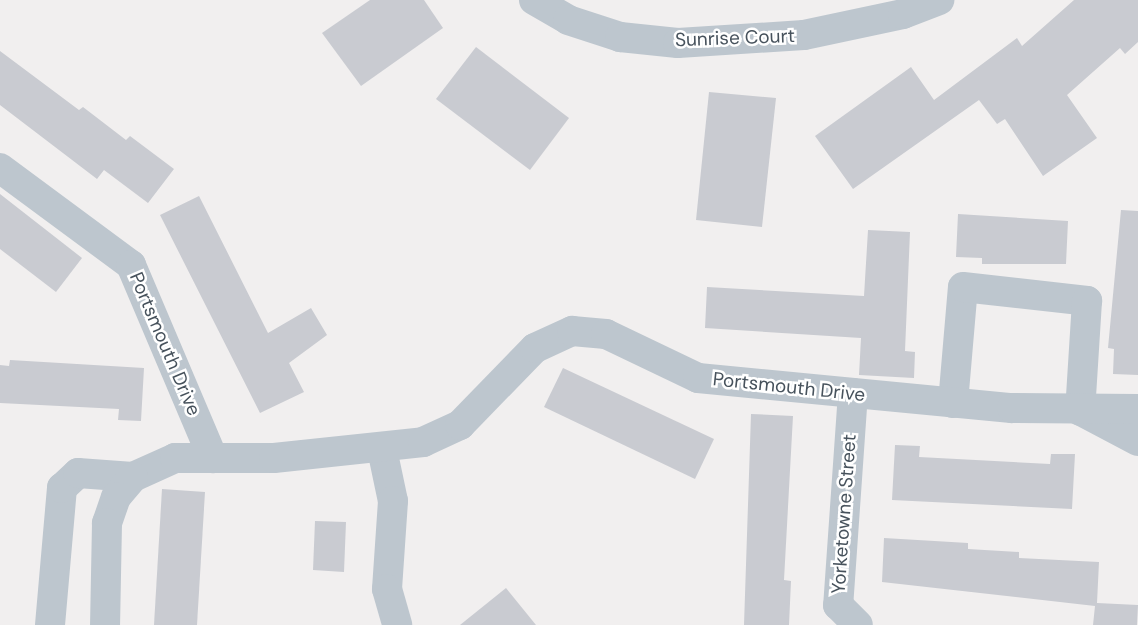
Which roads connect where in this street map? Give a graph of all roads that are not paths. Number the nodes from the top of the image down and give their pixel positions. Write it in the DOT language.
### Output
graph roads {
  1 [pos="534,0"];
  2 [pos="939,0"];
  3 [pos="868,11"];
  4 [pos="0,168"];
  5 [pos="853,393"];
  6 [pos="953,403"];
  7 [pos="1138,409"];
  8 [pos="1080,411"];
  9 [pos="1138,441"];
  10 [pos="382,449"];
  11 [pos="213,458"];
  12 [pos="133,477"];
  13 [pos="50,625"];
  14 [pos="105,625"];
  15 [pos="397,625"];
  16 [pos="858,625"];
  1 -- 3 [label="street, Sunrise Court"];
  2 -- 3 [label="street, Sunrise Court"];
  4 -- 11 [label="street, Portsmouth Drive"];
  5 -- 6 [label="street, Portsmouth Drive"];
  5 -- 10 [label="street, Portsmouth Drive"];
  5 -- 16 [label="street, Yorketowne Street"];
  6 -- 8 [label="street, Portsmouth Drive"];
  6 -- 8 [label="street"];
  7 -- 8 [label="street, Portsmouth Drive"];
  8 -- 9 [label="street, Portsmouth Drive"];
  10 -- 11 [label="street, Portsmouth Drive"];
  10 -- 15 [label="street"];
  11 -- 12 [label="street, Portsmouth Drive"];
  12 -- 13 [label="street"];
  12 -- 14 [label="street"];
}
